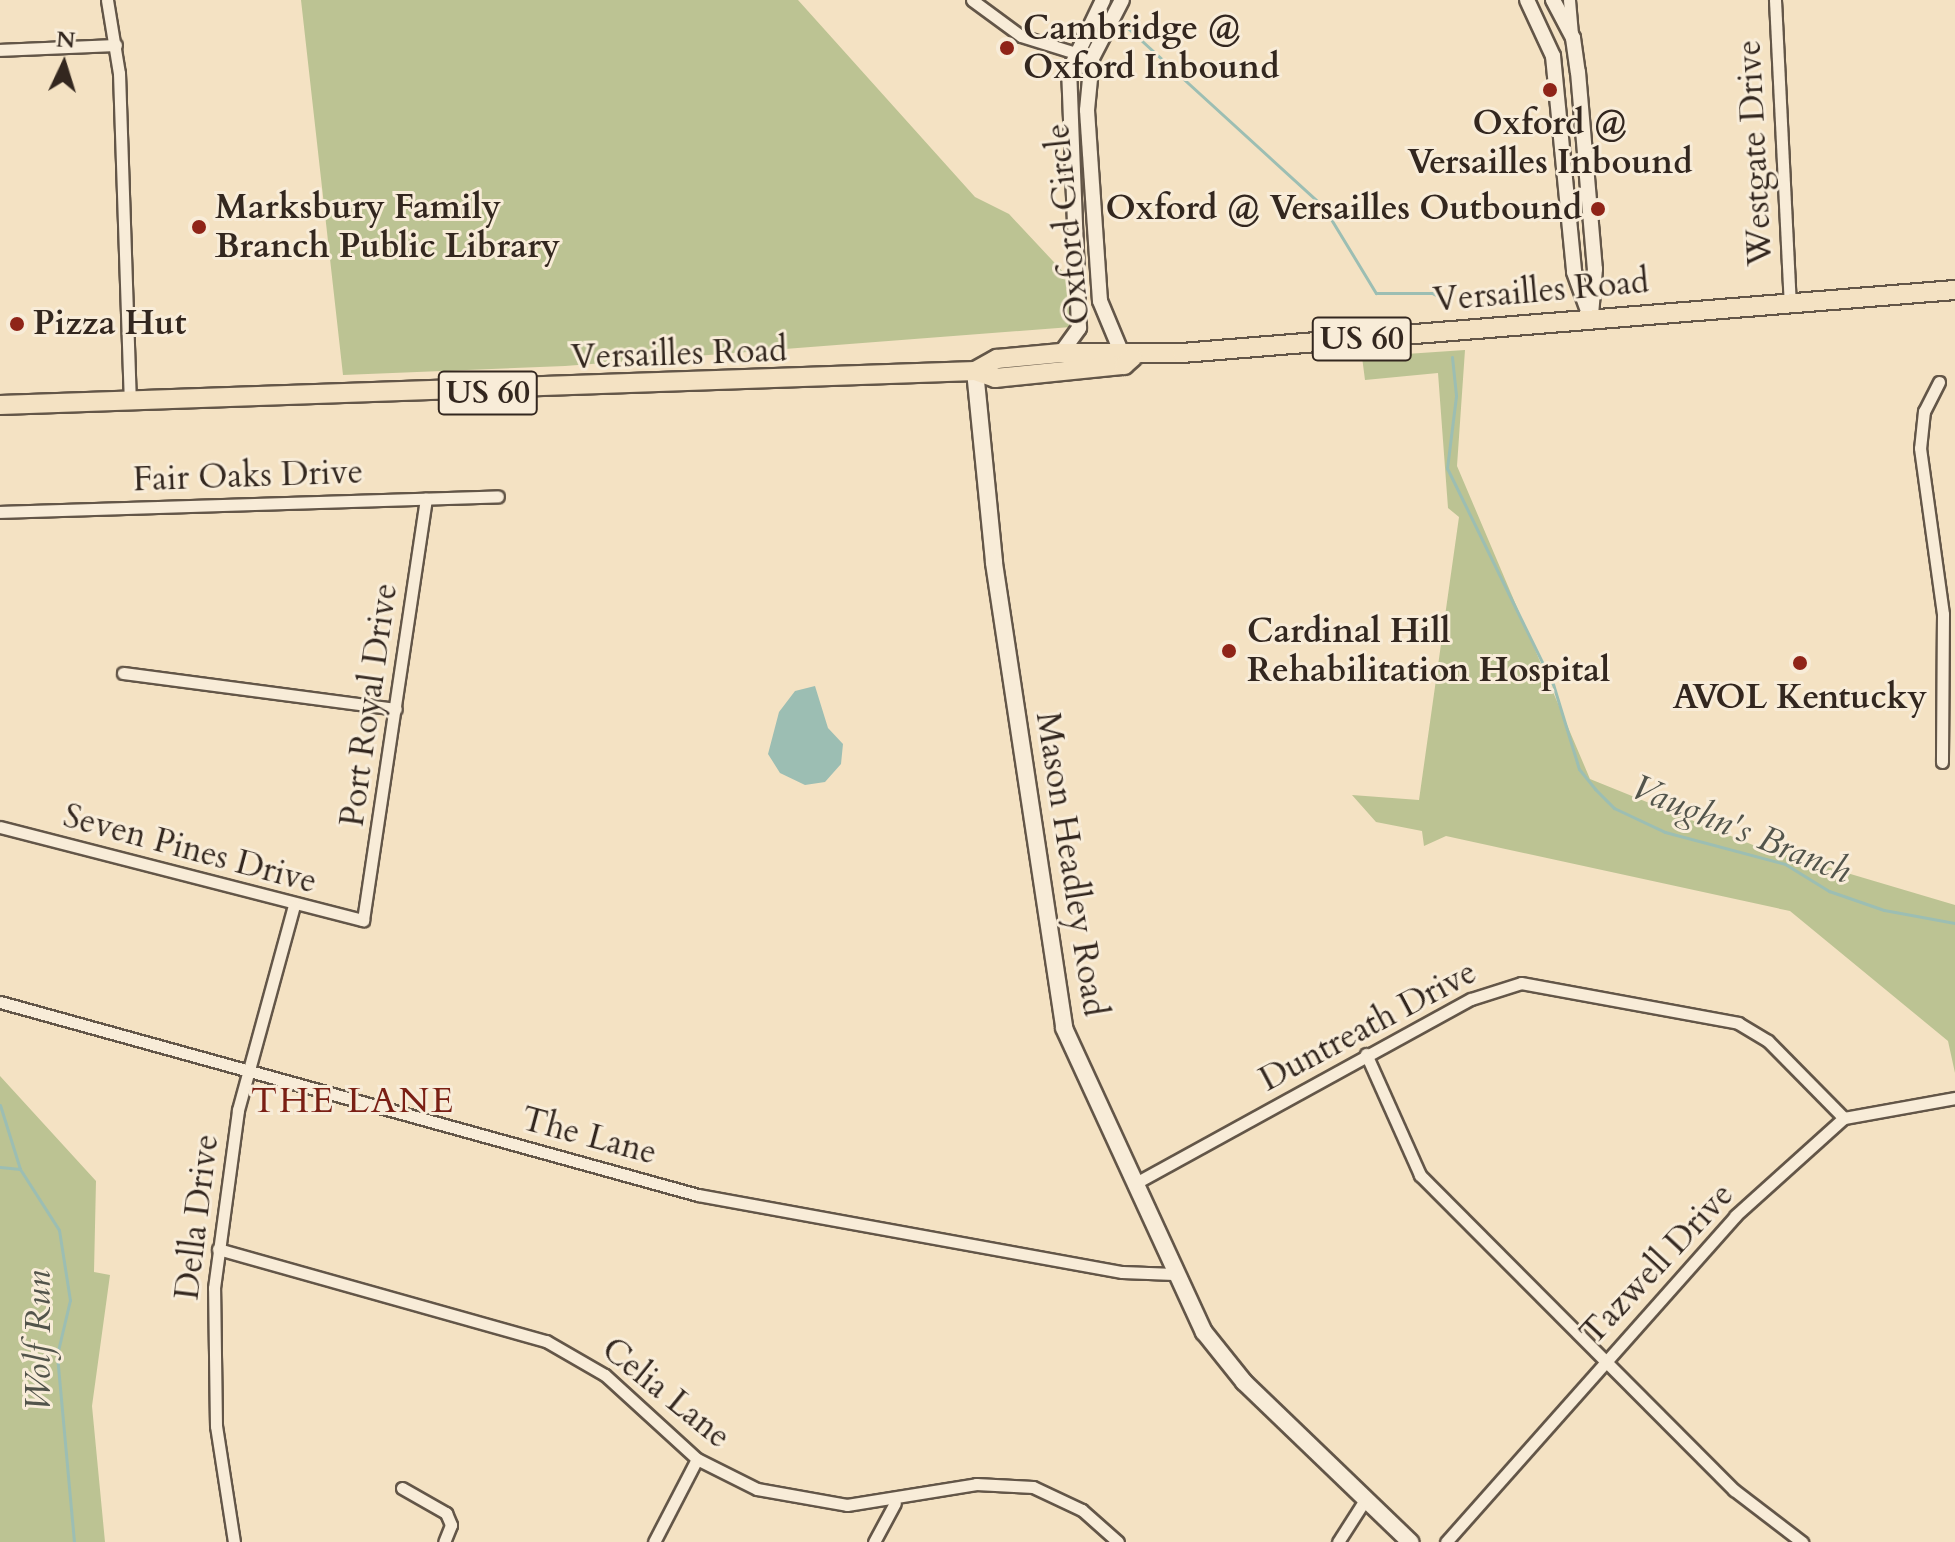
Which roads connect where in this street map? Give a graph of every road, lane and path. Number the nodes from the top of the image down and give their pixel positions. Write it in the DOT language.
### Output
graph roads {
  1 [pos="107,0"];
  2 [pos="972,0"];
  3 [pos="1103,0"];
  4 [pos="1122,0"];
  5 [pos="1527,0"];
  6 [pos="1553,0"];
  7 [pos="1569,0"];
  8 [pos="1775,0"];
  9 [pos="1573,38"];
  10 [pos="116,45"];
  11 [pos="0,50"];
  12 [pos="1074,54"];
  13 [pos="1092,58"];
  14 [pos="1955,290"];
  15 [pos="1790,303"];
  16 [pos="1591,319"];
  17 [pos="1061,353"];
  18 [pos="1127,353"];
  19 [pos="975,371"];
  20 [pos="1939,382"];
  21 [pos="130,402"];
  22 [pos="0,405"];
  23 [pos="498,496"];
  24 [pos="426,499"];
  25 [pos="0,512"];
  26 [pos="1949,613"];
  27 [pos="123,673"];
  28 [pos="396,709"];
  29 [pos="1942,762"];
  30 [pos="0,827"];
  31 [pos="294,905"];
  32 [pos="366,918"];
  33 [pos="0,1002"];
  34 [pos="1366,1054"];
  35 [pos="246,1072"];
  36 [pos="1955,1098"];
  37 [pos="1844,1118"];
  38 [pos="1134,1184"];
  39 [pos="218,1249"];
  40 [pos="1174,1274"];
  41 [pos="1604,1362"];
  42 [pos="697,1459"];
  43 [pos="402,1488"];
  44 [pos="1365,1500"];
  45 [pos="895,1503"];
  46 [pos="1104,1529"];
  47 [pos="234,1542"];
  48 [pos="444,1542"];
  49 [pos="654,1542"];
  50 [pos="874,1542"];
  51 [pos="1098,1542"];
  52 [pos="1118,1542"];
  53 [pos="1338,1542"];
  54 [pos="1410,1542"];
  55 [pos="1446,1542"];
  56 [pos="1802,1542"];
  1 -- 10 [label="street"];
  2 -- 12 [label="street"];
  3 -- 12 [label="street, Oxford Circle"];
  4 -- 13 [label="street, Oxford Circle"];
  5 -- 16 [label="street"];
  6 -- 9 [label="street"];
  7 -- 9 [label="street"];
  8 -- 15 [label="street, Westgate Drive"];
  9 -- 16 [label="street"];
  10 -- 11 [label="street"];
  10 -- 21 [label="street"];
  12 -- 13 [label="street"];
  12 -- 17 [label="street, Oxford Circle"];
  13 -- 18 [label="street, Oxford Circle"];
  14 -- 15 [label="main road, Versailles Road / US 60"];
  15 -- 16 [label="main road, Versailles Road / US 60"];
  16 -- 18 [label="main road, Versailles Road / US 60"];
  17 -- 18 [label="main road, Versailles Road / US 60"];
  17 -- 19 [label="main road, Versailles Road / US 60"];
  18 -- 19 [label="main road, Versailles Road / US 60"];
  19 -- 21 [label="main road, Versailles Road / US 60"];
  19 -- 38 [label="main road, Mason Headley Road"];
  20 -- 26 [label="street"];
  21 -- 22 [label="main road, Versailles Road / US 60"];
  23 -- 24 [label="street, Fair Oaks Drive"];
  24 -- 25 [label="street, Fair Oaks Drive"];
  24 -- 28 [label="street, Port Royal Drive"];
  26 -- 29 [label="street"];
  27 -- 28 [label="street"];
  28 -- 32 [label="street, Port Royal Drive"];
  30 -- 31 [label="street, Seven Pines Drive"];
  31 -- 32 [label="street, Seven Pines Drive"];
  31 -- 35 [label="street, Della Drive"];
  33 -- 35 [label="street, The Lane"];
  34 -- 37 [label="street, Duntreath Drive"];
  34 -- 38 [label="street, Duntreath Drive"];
  34 -- 41 [label="street"];
  35 -- 39 [label="street, Della Drive"];
  35 -- 40 [label="street, The Lane"];
  36 -- 37 [label="street"];
  37 -- 41 [label="street, Tazwell Drive"];
  38 -- 40 [label="main road, Mason Headley Road"];
  39 -- 42 [label="street, Celia Lane"];
  39 -- 47 [label="street, Della Drive"];
  40 -- 44 [label="main road, Mason Headley Road"];
  41 -- 55 [label="street, Tazwell Drive"];
  41 -- 56 [label="street"];
  42 -- 45 [label="street, Celia Lane"];
  42 -- 49 [label="street"];
  43 -- 48 [label="street"];
  44 -- 53 [label="street"];
  44 -- 54 [label="main road, Mason Headley Road"];
  45 -- 46 [label="street, Celia Lane"];
  45 -- 50 [label="street"];
  46 -- 51 [label="street"];
  46 -- 52 [label="street, Celia Lane"];
}
